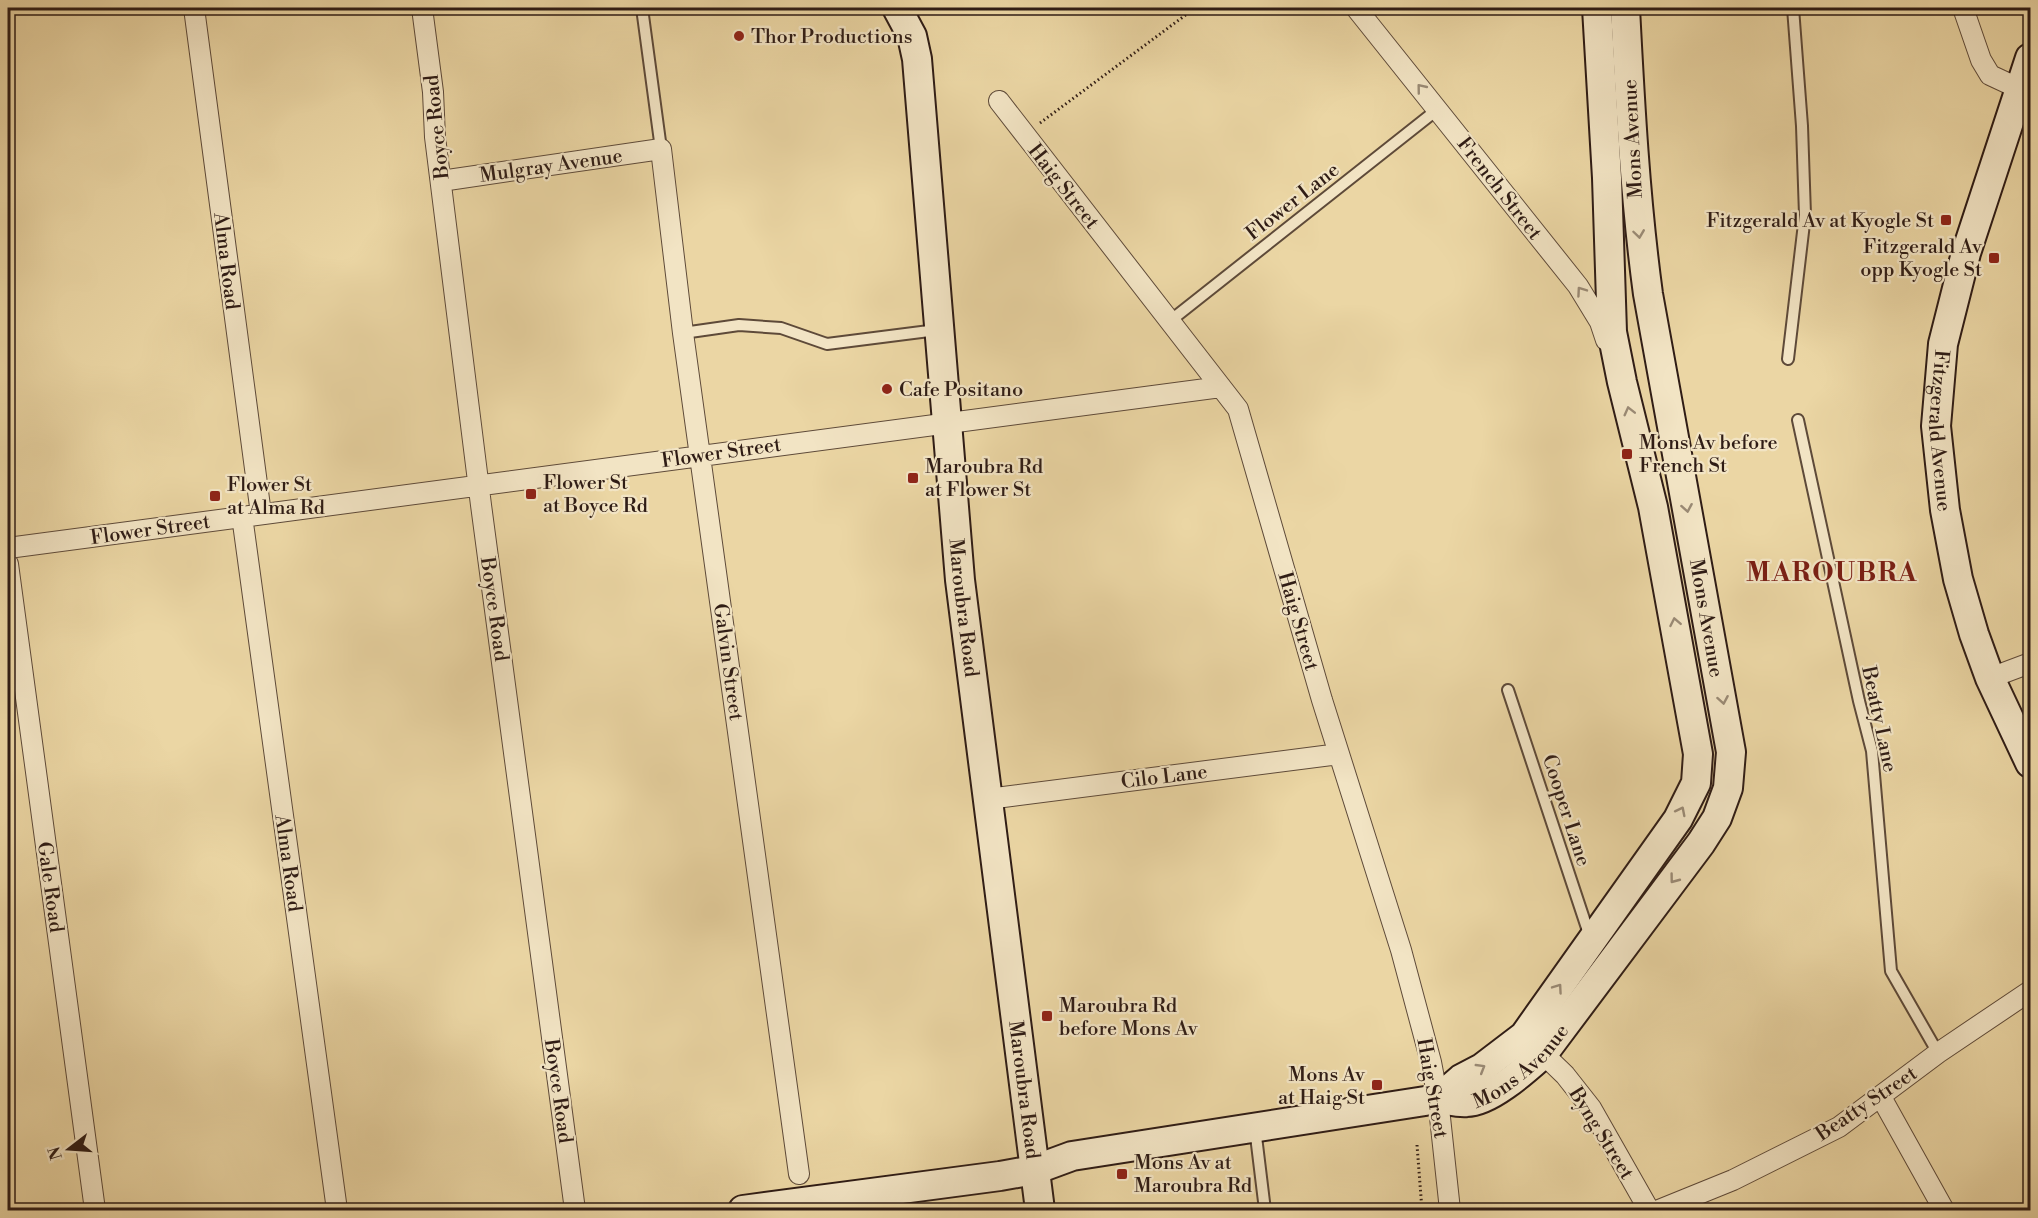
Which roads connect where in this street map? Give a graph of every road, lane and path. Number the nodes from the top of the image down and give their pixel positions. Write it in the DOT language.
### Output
graph roads {
  1 [pos="194,8"];
  2 [pos="422,8"];
  3 [pos="642,8"];
  4 [pos="897,8"];
  5 [pos="1194,8"];
  6 [pos="1356,8"];
  7 [pos="1597,8"];
  8 [pos="1625,8"];
  9 [pos="1793,8"];
  10 [pos="1963,8"];
  11 [pos="2031,58"];
  12 [pos="2020,89"];
  13 [pos="999,101"];
  14 [pos="1438,109"];
  15 [pos="1024,135"];
  16 [pos="661,149"];
  17 [pos="441,181"];
  18 [pos="1170,321"];
  19 [pos="939,329"];
  20 [pos="683,333"];
  21 [pos="1788,359"];
  22 [pos="1622,382"];
  23 [pos="1221,387"];
  24 [pos="1798,420"];
  25 [pos="947,423"];
  26 [pos="700,455"];
  27 [pos="479,485"];
  28 [pos="252,515"];
  29 [pos="8,548"];
  30 [pos="8,564"];
  31 [pos="2031,663"];
  32 [pos="1990,678"];
  33 [pos="1508,690"];
  34 [pos="1339,754"];
  35 [pos="2031,763"];
  36 [pos="988,799"];
  37 [pos="1591,941"];
  38 [pos="2031,991"];
  39 [pos="1533,1045"];
  40 [pos="1938,1053"];
  41 [pos="1881,1097"];
  42 [pos="1438,1100"];
  43 [pos="1255,1128"];
  44 [pos="1417,1145"];
  45 [pos="1034,1170"];
  46 [pos="799,1174"];
  47 [pos="803,1207"];
  48 [pos="95,1210"];
  49 [pos="336,1210"];
  50 [pos="575,1210"];
  51 [pos="743,1210"];
  52 [pos="1040,1210"];
  53 [pos="1265,1210"];
  54 [pos="1422,1210"];
  55 [pos="1450,1210"];
  56 [pos="1649,1210"];
  57 [pos="1659,1210"];
  58 [pos="1944,1210"];
  1 -- 28 [label="street, Alma Road"];
  2 -- 17 [label="street, Boyce Road"];
  3 -- 16 [label="lane"];
  4 -- 19 [label="street, Maroubra Road"];
  5 -- 15 [label="path"];
  14 -- 6 [label="street, French Street, one-way"];
  7 -- 22 [label="street, Mons Avenue"];
  8 -- 39 [label="street, Mons Avenue, one-way"];
  9 -- 21 [label="lane"];
  10 -- 12 [label="street"];
  11 -- 12 [label="street, Fitzgerald Avenue"];
  12 -- 32 [label="street, Fitzgerald Avenue"];
  13 -- 15 [label="street, Haig Street"];
  14 -- 18 [label="lane, Flower Lane"];
  22 -- 14 [label="street, French Street, one-way"];
  15 -- 18 [label="street, Haig Street"];
  16 -- 17 [label="street, Mulgray Avenue"];
  16 -- 20 [label="street, Galvin Street"];
  17 -- 27 [label="street, Boyce Road"];
  18 -- 23 [label="street, Haig Street"];
  19 -- 20 [label="lane"];
  19 -- 25 [label="street, Maroubra Road"];
  20 -- 26 [label="street, Galvin Street"];
  37 -- 22 [label="street, Mons Avenue, one-way"];
  23 -- 25 [label="street, Flower Street"];
  23 -- 34 [label="street, Haig Street"];
  24 -- 40 [label="lane, Beatty Lane"];
  25 -- 26 [label="street, Flower Street"];
  25 -- 36 [label="street, Maroubra Road"];
  26 -- 27 [label="street, Flower Street"];
  26 -- 46 [label="street, Galvin Street"];
  27 -- 28 [label="street, Flower Street"];
  27 -- 50 [label="street, Boyce Road"];
  28 -- 29 [label="street, Flower Street"];
  28 -- 49 [label="street, Alma Road"];
  30 -- 48 [label="street, Gale Road"];
  31 -- 32 [label="street"];
  32 -- 35 [label="street, Fitzgerald Avenue"];
  33 -- 37 [label="lane, Cooper Lane"];
  34 -- 36 [label="street, Cilo Lane"];
  34 -- 42 [label="street, Haig Street"];
  36 -- 45 [label="street, Maroubra Road"];
  39 -- 37 [label="street, Mons Avenue, one-way"];
  38 -- 40 [label="street, Beatty Street"];
  39 -- 42 [label="street, Mons Avenue"];
  39 -- 56 [label="street, Byng Street"];
  40 -- 41 [label="street, Beatty Street"];
  41 -- 57 [label="street, Beatty Street"];
  41 -- 58 [label="street"];
  42 -- 43 [label="street, Mons Avenue"];
  42 -- 55 [label="street, Haig Street"];
  43 -- 45 [label="street, Mons Avenue"];
  43 -- 53 [label="lane"];
  44 -- 54 [label="path, Haig Street"];
  45 -- 47 [label="street, Mons Avenue"];
  45 -- 52 [label="street, Maroubra Road"];
  47 -- 51 [label="street, Mons Avenue"];
}
